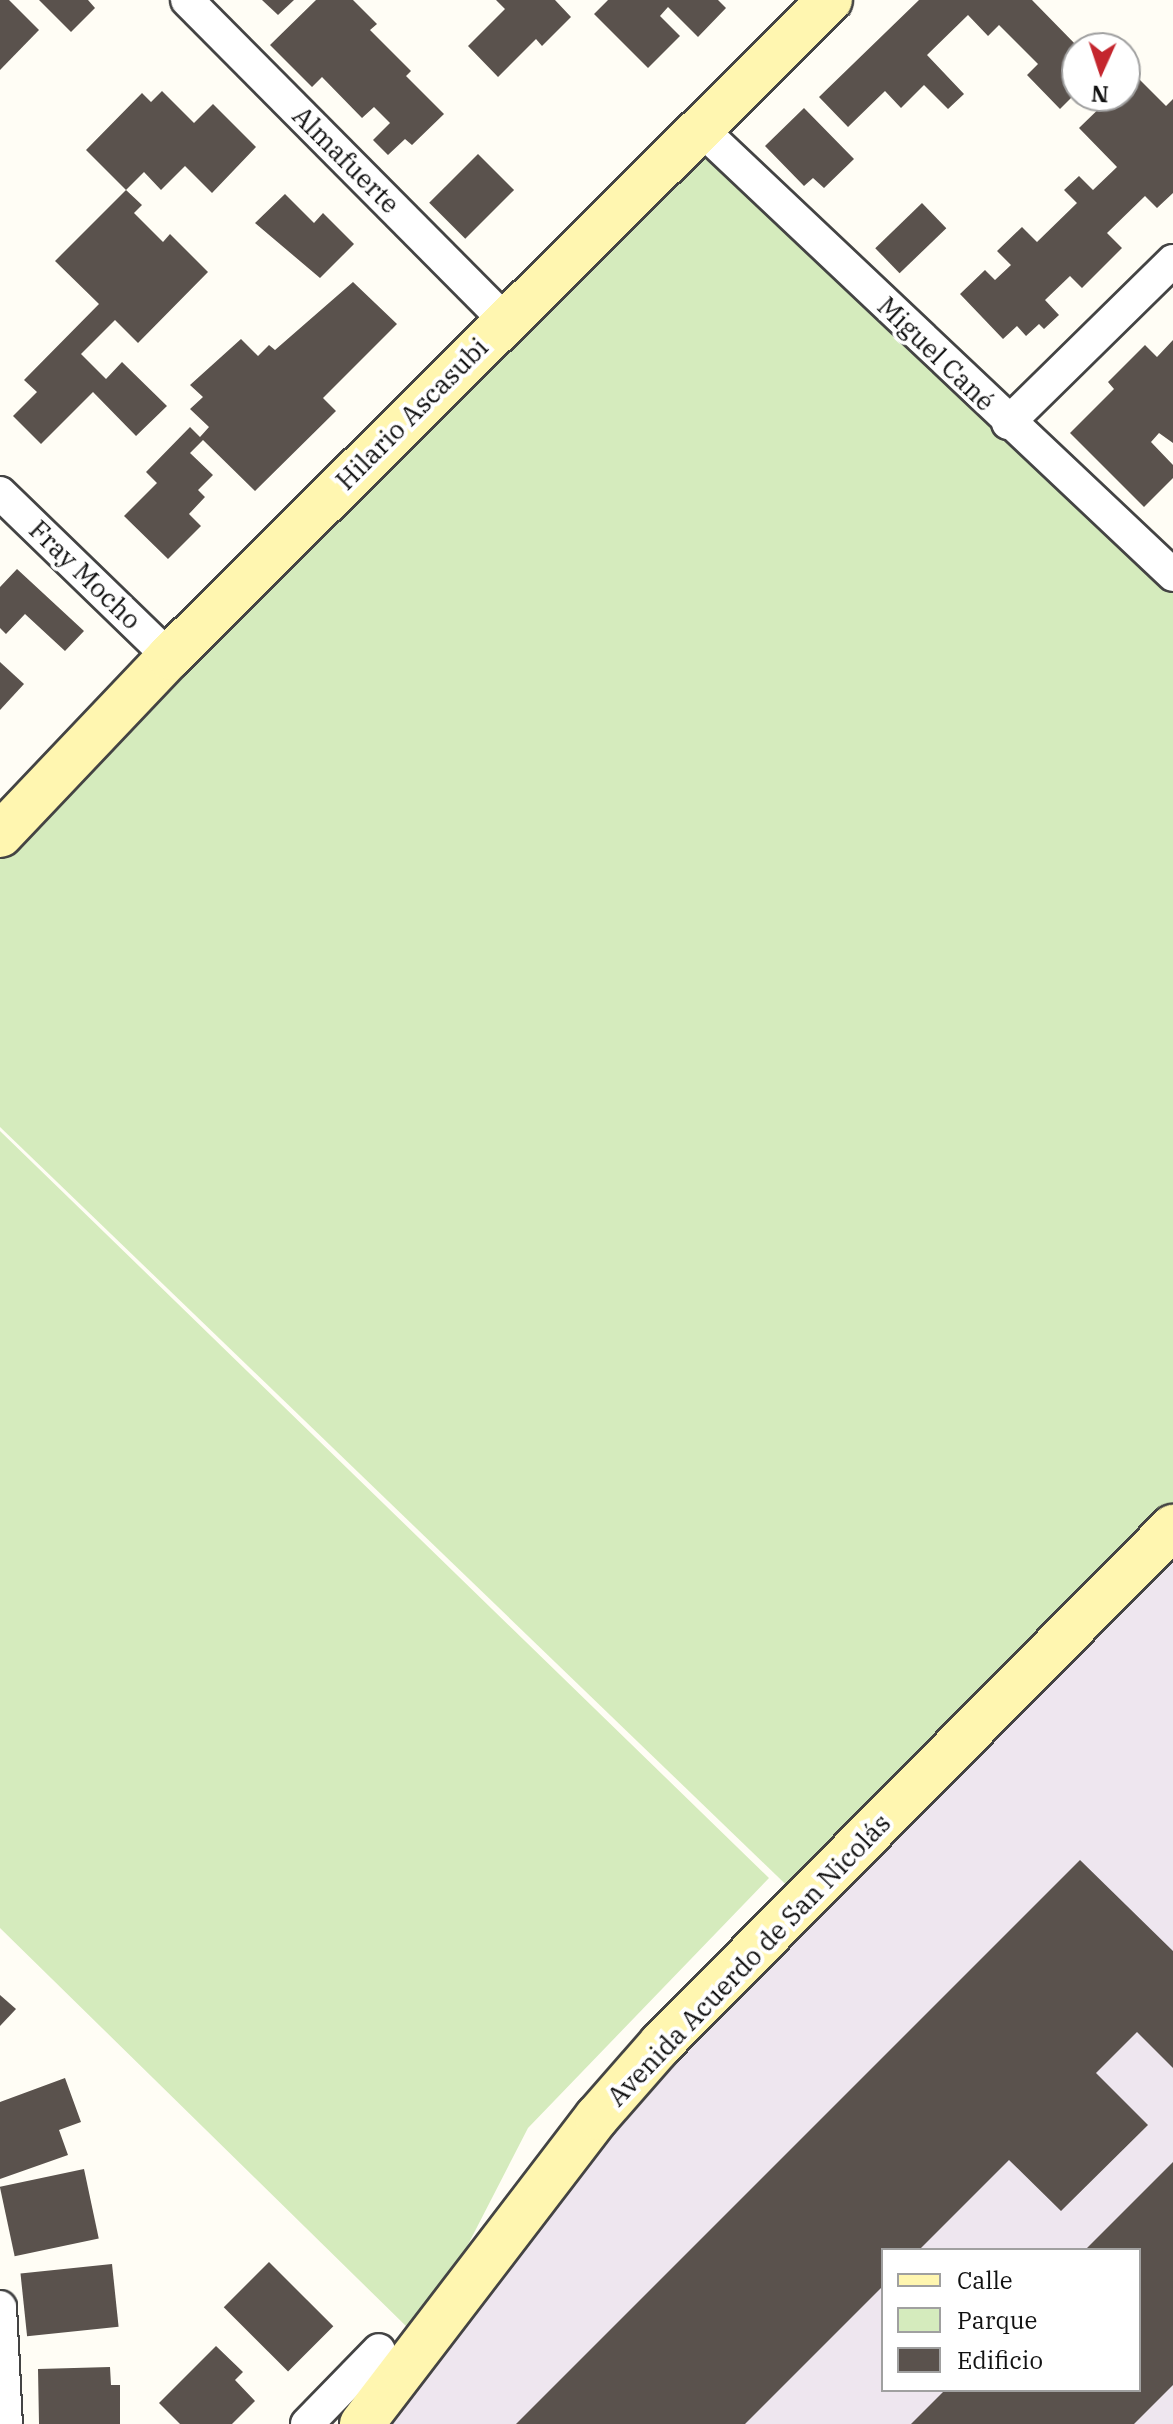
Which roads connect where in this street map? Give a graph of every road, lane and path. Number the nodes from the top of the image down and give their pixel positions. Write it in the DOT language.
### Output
graph roads {
  1 [pos="187,0"];
  2 [pos="830,0"];
  3 [pos="702,130"];
  4 [pos="1173,261"];
  5 [pos="505,320"];
  6 [pos="1008,423"];
  7 [pos="0,493"];
  8 [pos="1173,575"];
  9 [pos="169,657"];
  10 [pos="0,835"];
  11 [pos="1173,1527"];
  12 [pos="0,2307"];
  13 [pos="379,2350"];
  14 [pos="6,2424"];
  15 [pos="307,2424"];
  16 [pos="362,2424"];
  1 -- 5 [label="street, Almafuerte"];
  2 -- 3 [label="street, Hilario Ascasubi"];
  3 -- 5 [label="street, Hilario Ascasubi"];
  3 -- 6 [label="street, Miguel Cané"];
  4 -- 6 [label="street"];
  5 -- 9 [label="street, Hilario Ascasubi"];
  6 -- 8 [label="street, Miguel Cané"];
  7 -- 9 [label="street, Fray Mocho"];
  9 -- 10 [label="street, Hilario Ascasubi"];
  11 -- 16 [label="street, Avenida Acuerdo de San Nicolás"];
  12 -- 14 [label="street"];
  13 -- 15 [label="street"];
}
